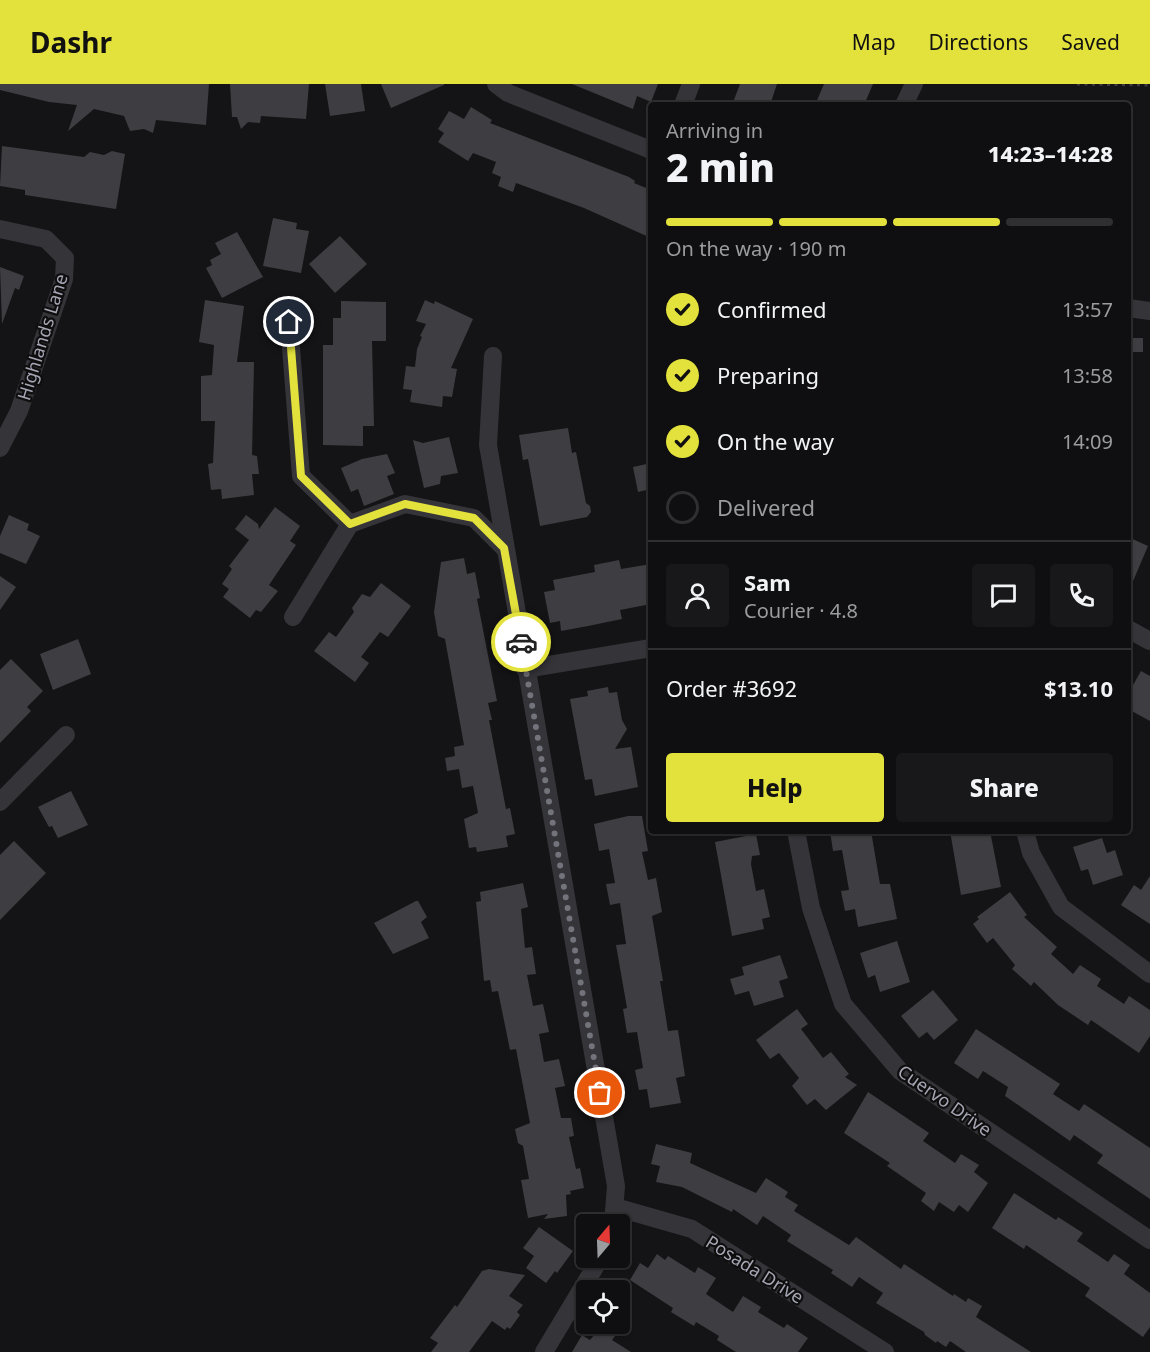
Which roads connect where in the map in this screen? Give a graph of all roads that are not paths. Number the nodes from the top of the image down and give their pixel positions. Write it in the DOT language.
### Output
graph roads {
  1 [pos="496,84"];
  2 [pos="691,84"];
  3 [pos="914,84"];
  4 [pos="684,102"];
  5 [pos="905,102"];
  6 [pos="648,149"];
  7 [pos="0,229"];
  8 [pos="1131,308"];
  9 [pos="1150,311"];
  10 [pos="289,322"];
  11 [pos="493,356"];
  12 [pos="0,448"];
  13 [pos="350,524"];
  14 [pos="504,548"];
  15 [pos="293,617"];
  16 [pos="1131,631"];
  17 [pos="1150,641"];
  18 [pos="648,648"];
  19 [pos="525,669"];
  20 [pos="66,735"];
  21 [pos="0,802"];
  22 [pos="797,834"];
  23 [pos="1026,834"];
  24 [pos="1150,974"];
  25 [pos="614,1214"];
  26 [pos="630,1218"];
  27 [pos="1150,1240"];
  28 [pos="594,1268"];
  29 [pos="544,1352"];
  30 [pos="885,1352"];
  1 -- 6 [label="street"];
  2 -- 4 [label="street"];
  3 -- 5 [label="street"];
  7 -- 12 [label="street, Highlands Lane"];
  8 -- 9 [label="street"];
  10 -- 13 [label="street"];
  11 -- 14 [label="street"];
  13 -- 14 [label="street"];
  13 -- 15 [label="street"];
  14 -- 19 [label="street"];
  16 -- 17 [label="street"];
  18 -- 19 [label="street"];
  19 -- 25 [label="street"];
  20 -- 21 [label="street"];
  22 -- 27 [label="street, Cuervo Drive"];
  23 -- 24 [label="street"];
  26 -- 30 [label="street, Posada Drive"];
  28 -- 29 [label="street"];
}
